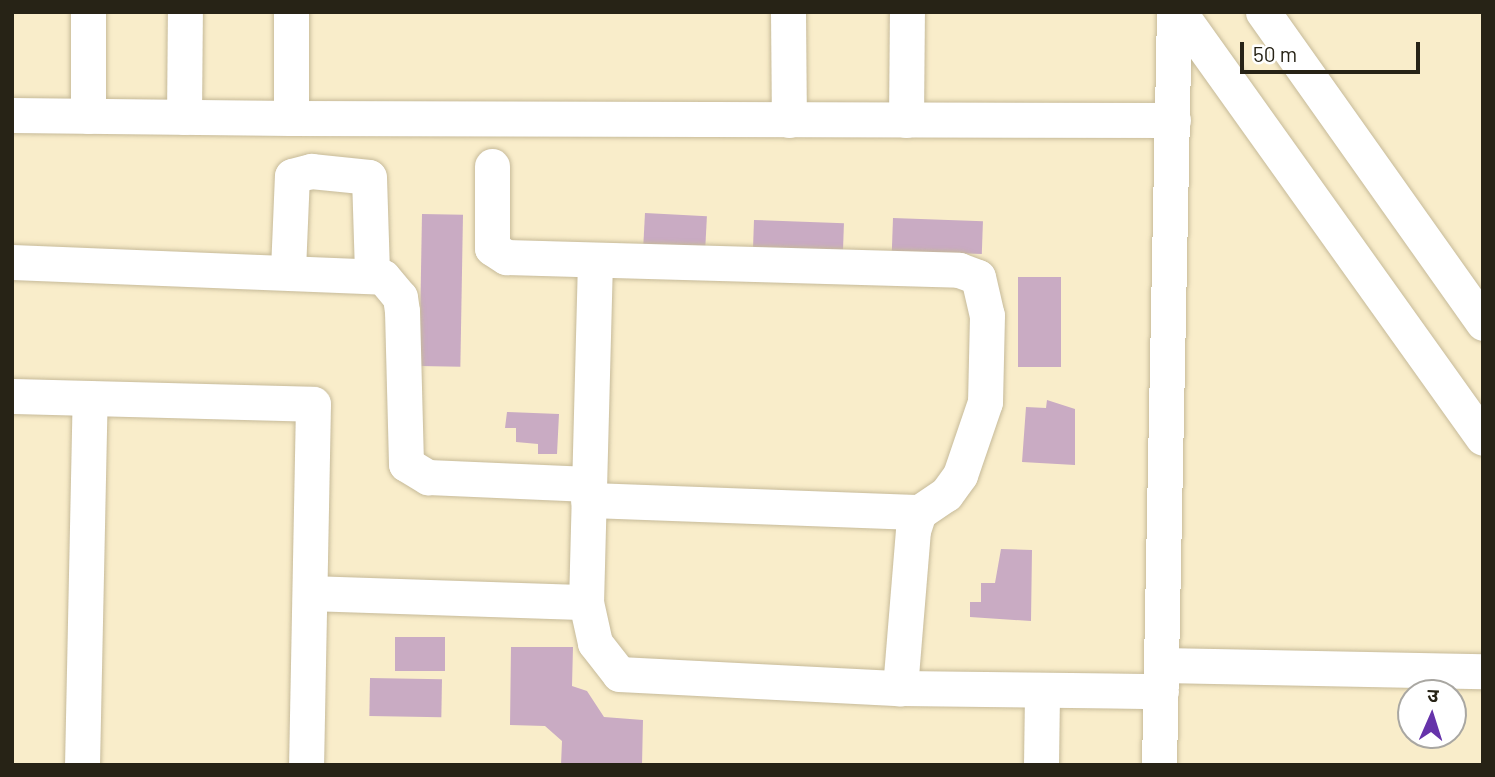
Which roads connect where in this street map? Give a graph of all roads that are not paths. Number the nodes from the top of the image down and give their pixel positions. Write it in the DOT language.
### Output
graph roads {
  1 [pos="88,12"];
  2 [pos="185,12"];
  3 [pos="291,12"];
  4 [pos="788,12"];
  5 [pos="907,12"];
  6 [pos="1174,12"];
  7 [pos="1180,12"];
  8 [pos="1263,12"];
  9 [pos="12,115"];
  10 [pos="88,116"];
  11 [pos="184,117"];
  12 [pos="291,118"];
  13 [pos="789,120"];
  14 [pos="906,120"];
  15 [pos="1172,120"];
  16 [pos="492,166"];
  17 [pos="595,260"];
  18 [pos="12,262"];
  19 [pos="288,270"];
  20 [pos="372,273"];
  21 [pos="1483,323"];
  22 [pos="12,396"];
  23 [pos="90,398"];
  24 [pos="1483,438"];
  25 [pos="588,492"];
  26 [pos="919,512"];
  27 [pos="311,593"];
  28 [pos="586,602"];
  29 [pos="1483,671"];
  30 [pos="1161,678"];
  31 [pos="900,688"];
  32 [pos="1042,690"];
  33 [pos="82,765"];
  34 [pos="306,765"];
  35 [pos="1041,765"];
  36 [pos="1159,765"];
  1 -- 10 [label="street"];
  2 -- 11 [label="street"];
  3 -- 12 [label="street"];
  4 -- 13 [label="street"];
  5 -- 14 [label="street"];
  6 -- 15 [label="street"];
  7 -- 24 [label="street"];
  8 -- 21 [label="street"];
  9 -- 10 [label="street"];
  10 -- 11 [label="street"];
  11 -- 12 [label="street"];
  12 -- 13 [label="street"];
  13 -- 14 [label="street"];
  14 -- 15 [label="street"];
  15 -- 30 [label="street"];
  16 -- 17 [label="street"];
  17 -- 25 [label="street"];
  17 -- 26 [label="street"];
  18 -- 19 [label="street"];
  19 -- 20 [label="street"];
  19 -- 20 [label="street"];
  20 -- 25 [label="street"];
  22 -- 23 [label="street"];
  23 -- 27 [label="street"];
  23 -- 33 [label="street"];
  25 -- 26 [label="street"];
  25 -- 28 [label="street"];
  26 -- 31 [label="street"];
  27 -- 28 [label="street"];
  27 -- 34 [label="street"];
  28 -- 31 [label="street"];
  29 -- 30 [label="street"];
  30 -- 32 [label="street"];
  30 -- 36 [label="street"];
  31 -- 32 [label="street"];
  32 -- 35 [label="street"];
}
